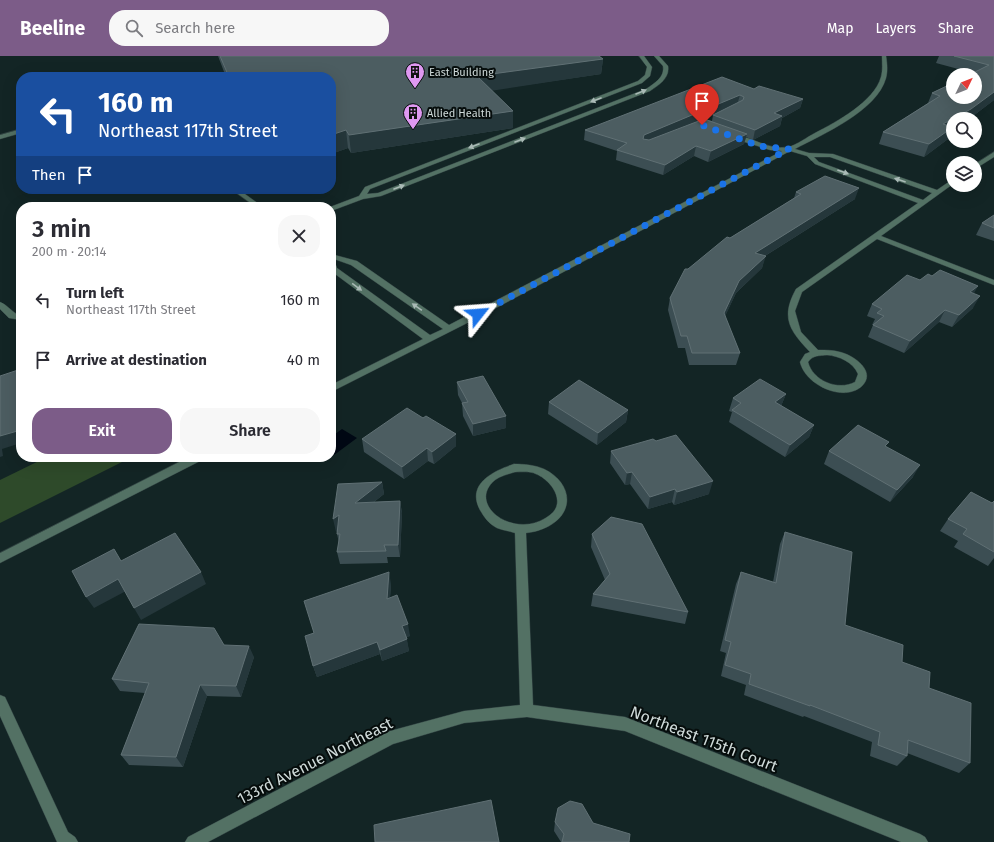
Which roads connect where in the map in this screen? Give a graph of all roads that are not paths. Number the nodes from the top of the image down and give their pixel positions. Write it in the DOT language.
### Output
graph roads {
  1 [pos="641,56"];
  2 [pos="656,56"];
  3 [pos="884,56"];
  4 [pos="16,132"];
  5 [pos="730,136"];
  6 [pos="0,137"];
  7 [pos="789,149"];
  8 [pos="994,154"];
  9 [pos="810,155"];
  10 [pos="982,162"];
  11 [pos="946,186"];
  12 [pos="937,192"];
  13 [pos="241,194"];
  14 [pos="362,197"];
  15 [pos="253,202"];
  16 [pos="923,202"];
  17 [pos="336,207"];
  18 [pos="876,236"];
  19 [pos="336,258"];
  20 [pos="336,271"];
  21 [pos="994,283"];
  22 [pos="0,304"];
  23 [pos="16,317"];
  24 [pos="449,329"];
  25 [pos="429,339"];
  26 [pos="816,353"];
  27 [pos="336,386"];
  28 [pos="188,462"];
  29 [pos="520,530"];
  30 [pos="0,558"];
  31 [pos="0,701"];
  32 [pos="527,711"];
  33 [pos="70,842"];
  34 [pos="193,842"];
  35 [pos="920,842"];
  1 -- 14 [label="street, one-way"];
  14 -- 2 [label="street, one-way"];
  3 -- 7 [label="street"];
  4 -- 6 [label="street"];
  5 -- 7 [label="street"];
  7 -- 9 [label="street"];
  7 -- 24 [label="street"];
  8 -- 10 [label="street"];
  12 -- 9 [label="street, one-way"];
  9 -- 16 [label="street, one-way"];
  11 -- 12 [label="street"];
  12 -- 16 [label="street"];
  13 -- 15 [label="street"];
  14 -- 17 [label="street"];
  16 -- 18 [label="street"];
  18 -- 21 [label="street"];
  18 -- 26 [label="street"];
  24 -- 19 [label="street, one-way"];
  20 -- 25 [label="street, one-way"];
  22 -- 23 [label="street"];
  24 -- 25 [label="street"];
  25 -- 27 [label="street"];
  26 -- 26 [label="street"];
  28 -- 30 [label="street"];
  29 -- 29 [label="street"];
  29 -- 32 [label="street"];
  31 -- 33 [label="street"];
  32 -- 34 [label="street, 133rd Avenue Northeast"];
  32 -- 35 [label="street, Northeast 115th Court"];
}
